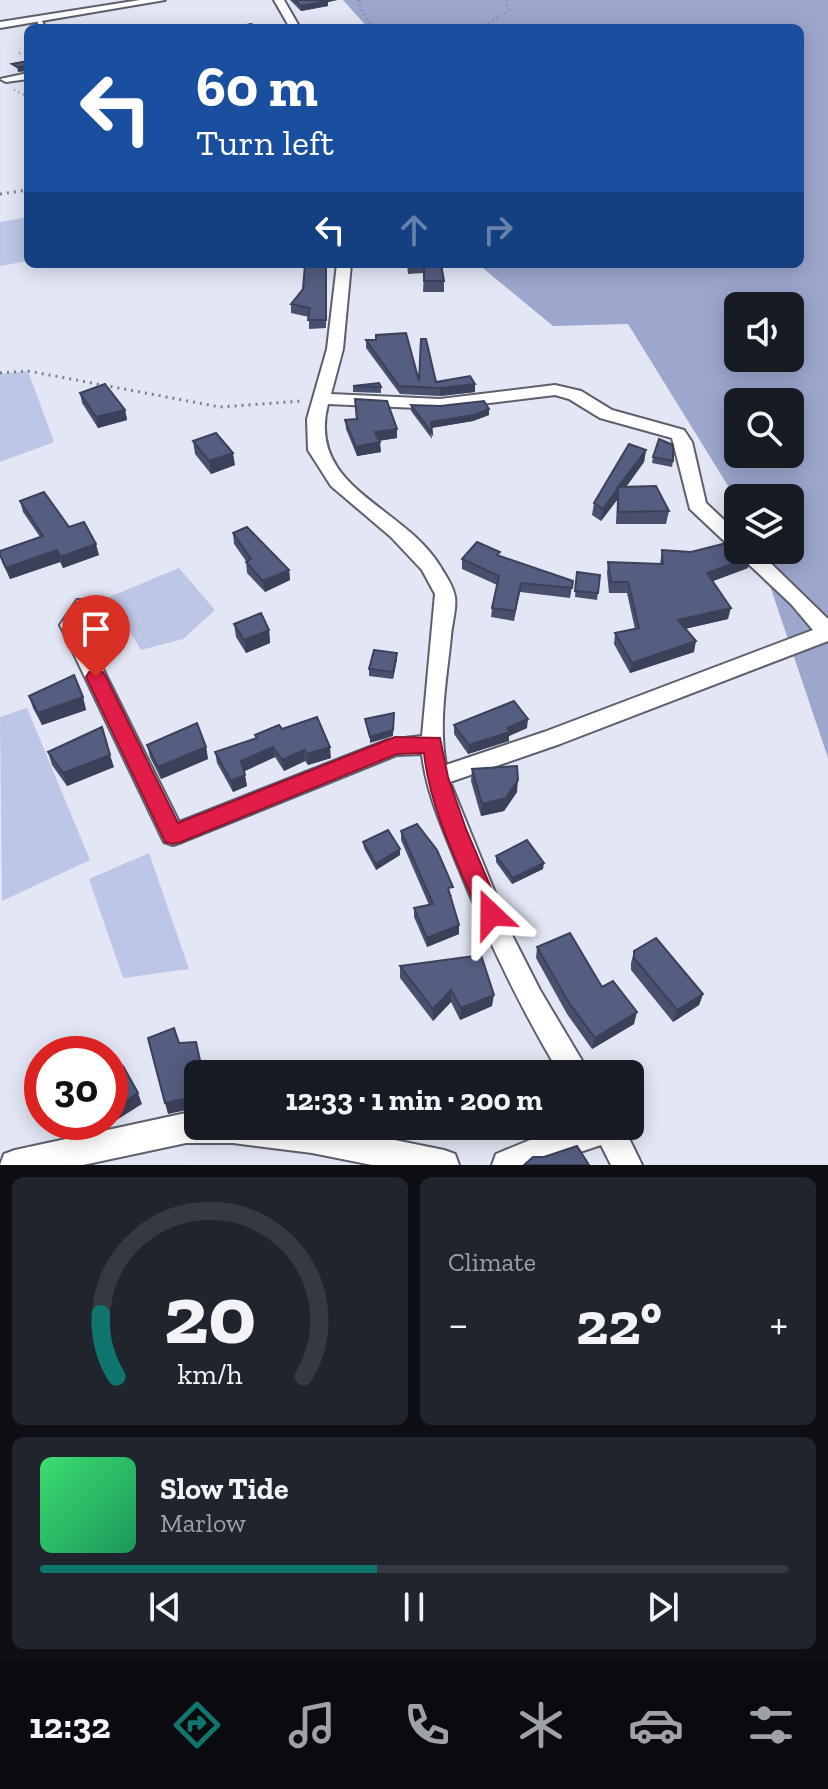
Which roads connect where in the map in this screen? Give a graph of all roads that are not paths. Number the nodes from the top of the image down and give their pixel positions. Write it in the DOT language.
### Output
graph roads {
  1 [pos="160,0"];
  2 [pos="279,0"];
  3 [pos="24,24"];
  4 [pos="40,24"];
  5 [pos="293,24"];
  6 [pos="0,25"];
  7 [pos="24,77"];
  8 [pos="6,79"];
  9 [pos="344,268"];
  10 [pos="321,399"];
  11 [pos="724,531"];
  12 [pos="760,564"];
  13 [pos="84,605"];
  14 [pos="828,633"];
  15 [pos="433,744"];
  16 [pos="437,777"];
  17 [pos="567,1060"];
  18 [pos="566,1140"];
  19 [pos="614,1140"];
  20 [pos="15,1165"];
  21 [pos="444,1165"];
  22 [pos="507,1165"];
  23 [pos="627,1165"];
  1 -- 4 [label="street"];
  2 -- 5 [label="street"];
  3 -- 6 [label="street"];
  7 -- 8 [label="street"];
  9 -- 10 [label="street"];
  10 -- 11 [label="street"];
  10 -- 15 [label="street"];
  12 -- 14 [label="street"];
  13 -- 15 [label="street"];
  14 -- 16 [label="street"];
  15 -- 16 [label="street"];
  16 -- 17 [label="street"];
  18 -- 22 [label="street"];
  19 -- 23 [label="street"];
  20 -- 21 [label="street"];
}
